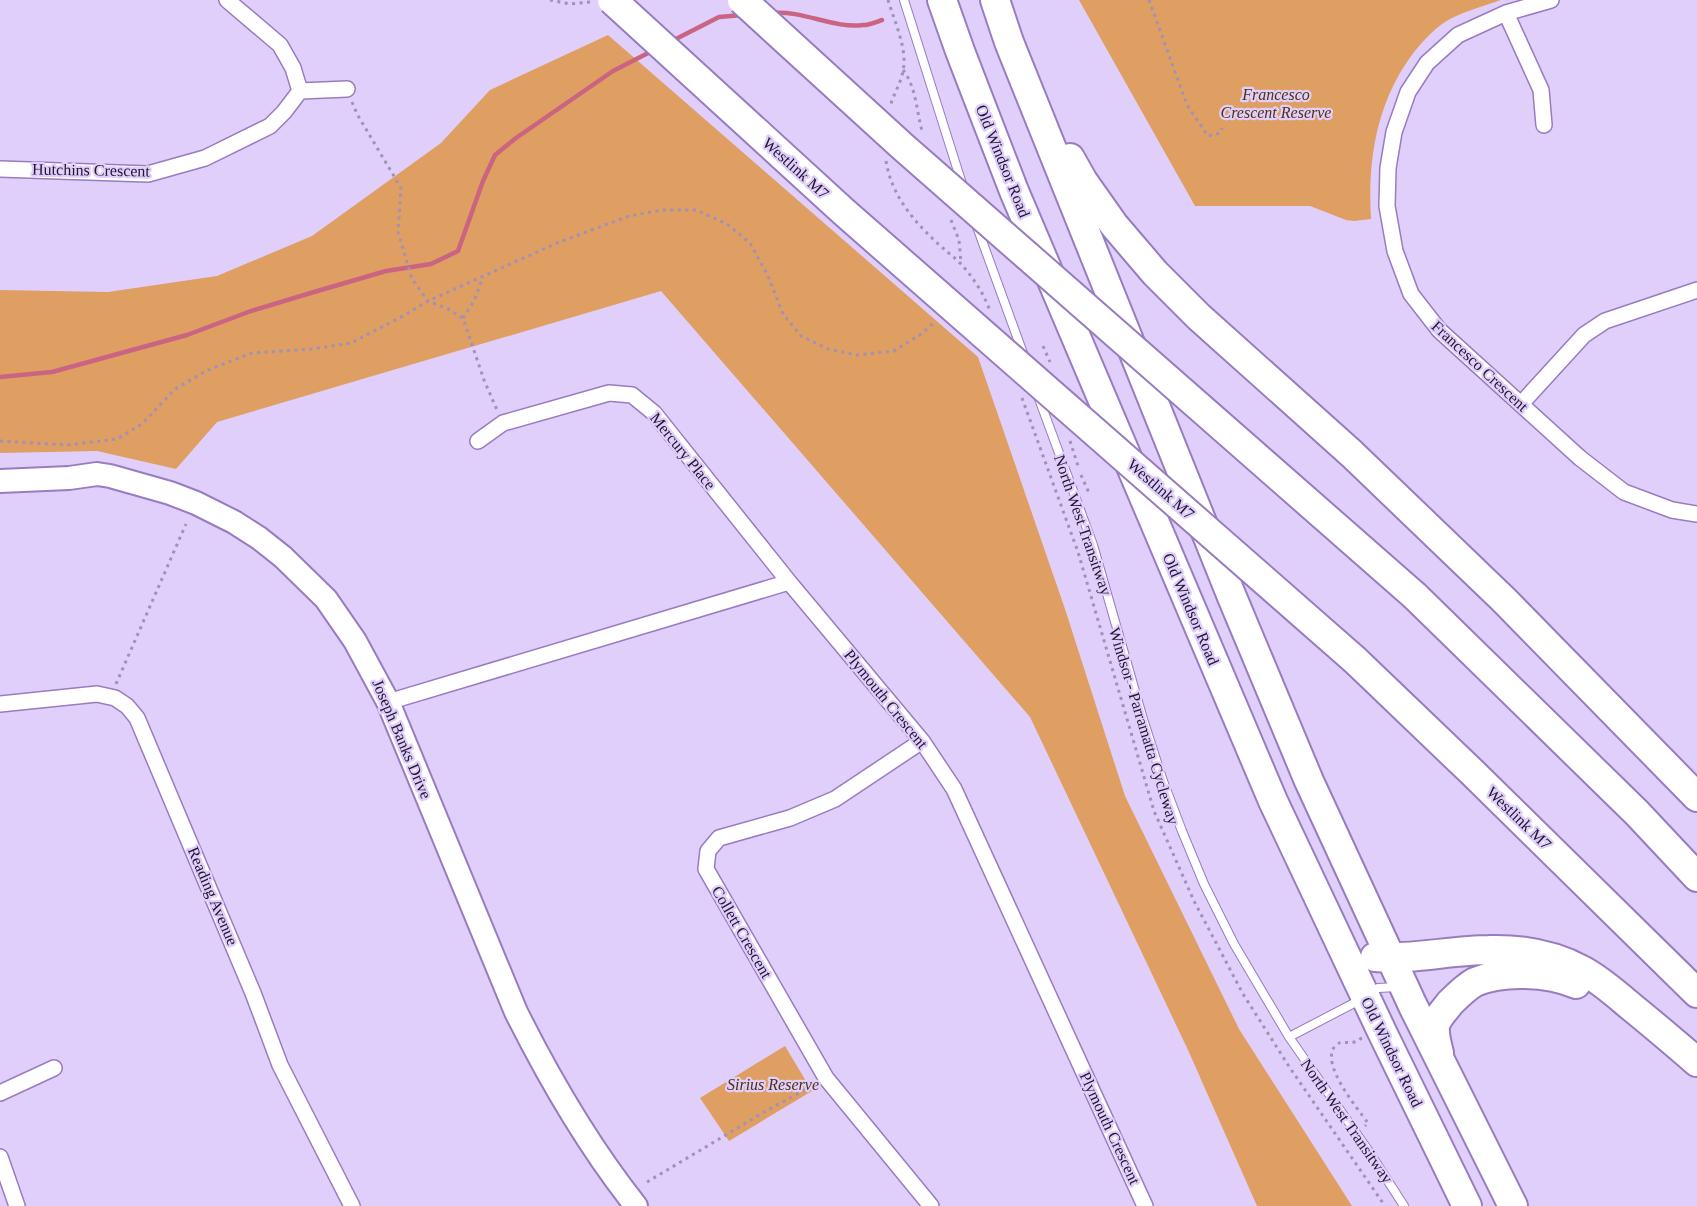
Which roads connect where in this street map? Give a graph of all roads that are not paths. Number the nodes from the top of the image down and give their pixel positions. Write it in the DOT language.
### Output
graph roads {
  1 [pos="227,0"];
  2 [pos="612,0"];
  3 [pos="742,0"];
  4 [pos="904,0"];
  5 [pos="942,0"];
  6 [pos="994,0"];
  7 [pos="1551,0"];
  8 [pos="1506,13"];
  9 [pos="1009,42"];
  10 [pos="347,89"];
  11 [pos="300,91"];
  12 [pos="1544,124"];
  13 [pos="0,169"];
  14 [pos="1697,290"];
  15 [pos="1521,405"];
  16 [pos="478,441"];
  17 [pos="0,481"];
  18 [pos="1697,514"];
  19 [pos="789,582"];
  20 [pos="388,702"];
  21 [pos="0,704"];
  22 [pos="922,741"];
  23 [pos="1697,797"];
  24 [pos="1697,877"];
  25 [pos="1323,910"];
  26 [pos="1391,958"];
  27 [pos="1405,990"];
  28 [pos="1697,993"];
  29 [pos="1365,997"];
  30 [pos="1289,1037"];
  31 [pos="1441,1061"];
  32 [pos="1697,1063"];
  33 [pos="54,1068"];
  34 [pos="0,1093"];
  35 [pos="0,1157"];
  36 [pos="17,1206"];
  37 [pos="352,1206"];
  38 [pos="636,1206"];
  39 [pos="931,1206"];
  40 [pos="1145,1206"];
  41 [pos="1404,1206"];
  42 [pos="1467,1206"];
  43 [pos="1513,1206"];
  1 -- 11 [label="street"];
  2 -- 28 [label="highway, Westlink M7, bridge"];
  3 -- 24 [label="highway, bridge"];
  4 -- 30 [label="lane, North West Transitway"];
  5 -- 25 [label="highway, Old Windsor Road"];
  6 -- 9 [label="highway"];
  7 -- 8 [label="street, Francesco Crescent"];
  8 -- 12 [label="street"];
  8 -- 15 [label="street, Francesco Crescent"];
  9 -- 23 [label="highway"];
  9 -- 26 [label="highway"];
  10 -- 11 [label="street"];
  11 -- 13 [label="street, Hutchins Crescent"];
  14 -- 15 [label="street"];
  15 -- 18 [label="street, Francesco Crescent"];
  16 -- 19 [label="street, Mercury Place"];
  17 -- 20 [label="street, Joseph Banks Drive"];
  19 -- 20 [label="street"];
  19 -- 22 [label="street, Plymouth Crescent"];
  20 -- 38 [label="street, Joseph Banks Drive"];
  21 -- 37 [label="street, Reading Avenue"];
  22 -- 39 [label="street, Collett Crescent"];
  22 -- 40 [label="street, Plymouth Crescent"];
  25 -- 26 [label="highway"];
  25 -- 29 [label="highway, Old Windsor Road"];
  26 -- 27 [label="highway"];
  26 -- 32 [label="highway"];
  27 -- 29 [label="lane"];
  27 -- 31 [label="highway"];
  29 -- 30 [label="lane"];
  29 -- 42 [label="highway, Old Windsor Road"];
  30 -- 41 [label="lane, North West Transitway"];
  31 -- 32 [label="highway"];
  31 -- 43 [label="highway"];
  33 -- 34 [label="street"];
  35 -- 36 [label="street"];
}
